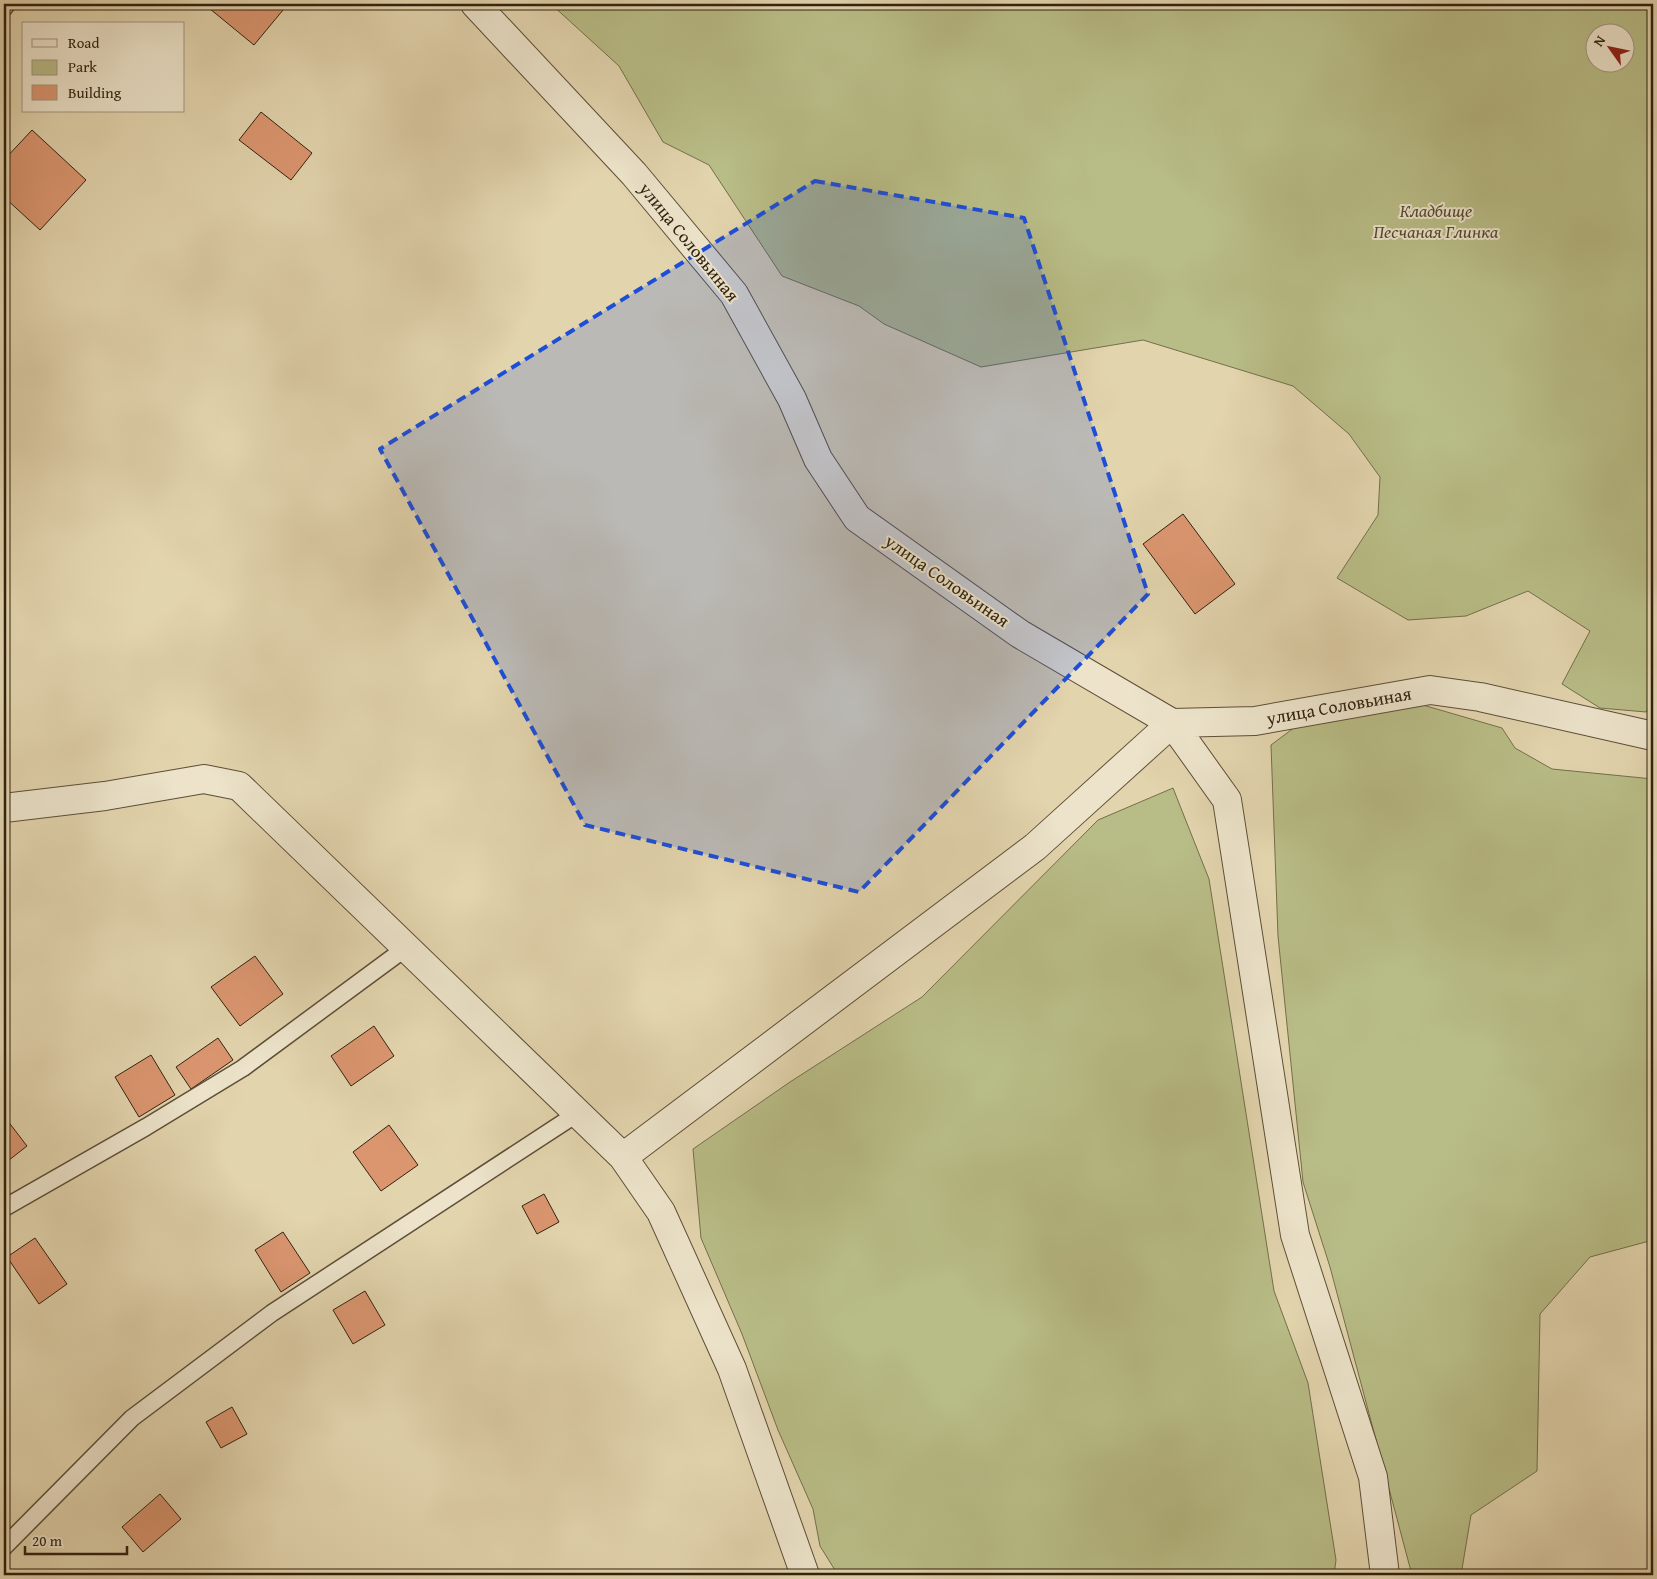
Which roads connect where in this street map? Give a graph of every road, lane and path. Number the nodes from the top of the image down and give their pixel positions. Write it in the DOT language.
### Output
graph roads {
  1 [pos="7,4"];
  2 [pos="474,4"];
  3 [pos="4,8"];
  4 [pos="1172,723"];
  5 [pos="1653,736"];
  6 [pos="4,808"];
  7 [pos="407,947"];
  8 [pos="578,1113"];
  9 [pos="623,1157"];
  10 [pos="4,1208"];
  11 [pos="4,1547"];
  12 [pos="804,1575"];
  13 [pos="1385,1575"];
  1 -- 3 [label="lane"];
  2 -- 4 [label="street, улица Соловьиная"];
  4 -- 5 [label="street, улица Соловьиная"];
  4 -- 9 [label="street"];
  4 -- 13 [label="street"];
  6 -- 7 [label="street"];
  7 -- 8 [label="street"];
  7 -- 10 [label="lane"];
  8 -- 9 [label="street"];
  8 -- 11 [label="lane"];
  9 -- 12 [label="street"];
}
